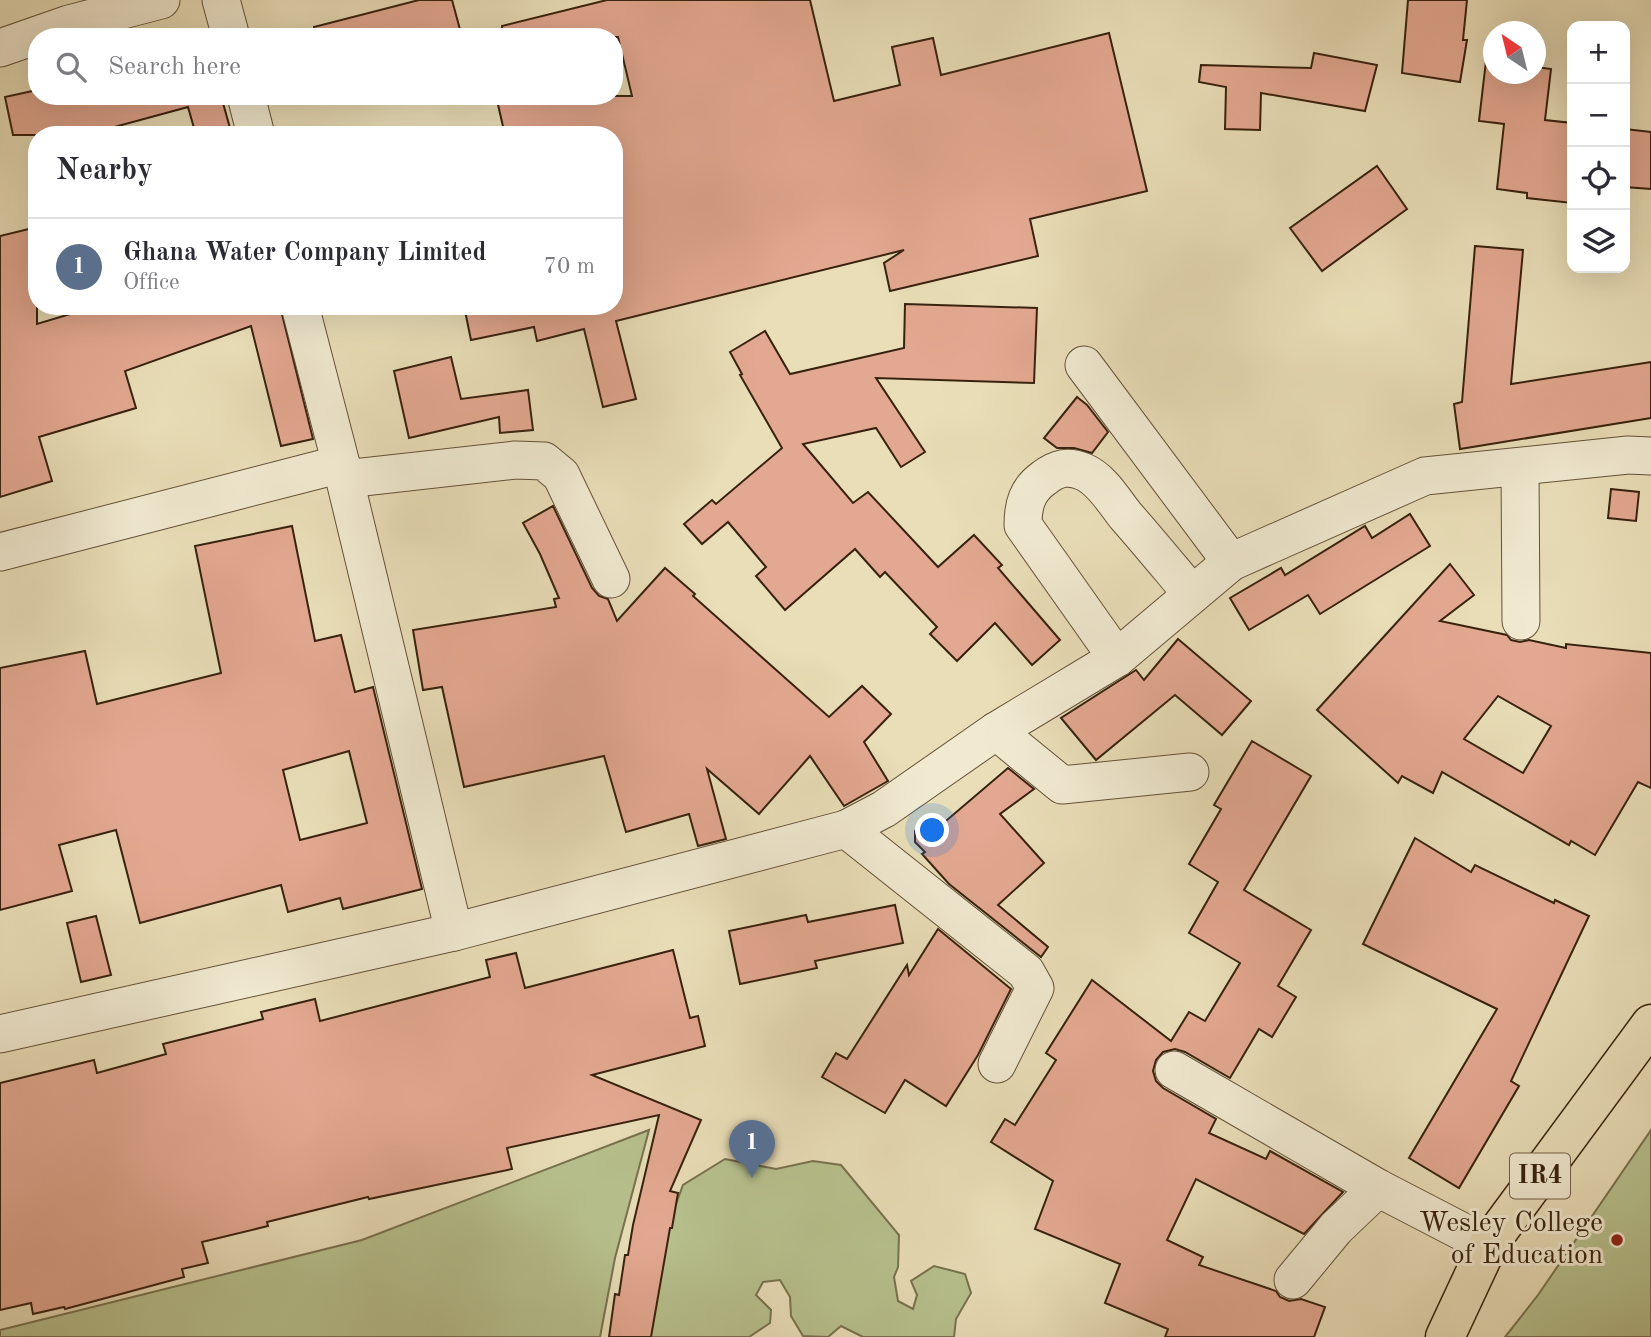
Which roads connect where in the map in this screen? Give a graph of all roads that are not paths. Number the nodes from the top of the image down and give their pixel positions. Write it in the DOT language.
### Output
graph roads {
  1 [pos="161,0"];
  2 [pos="221,0"];
  3 [pos="58,28"];
  4 [pos="229,28"];
  5 [pos="28,38"];
  6 [pos="0,48"];
  7 [pos="248,105"];
  8 [pos="254,126"];
  9 [pos="302,315"];
  10 [pos="1084,365"];
  11 [pos="1651,456"];
  12 [pos="1520,467"];
  13 [pos="343,471"];
  14 [pos="0,552"];
  15 [pos="1231,562"];
  16 [pos="611,579"];
  17 [pos="1192,594"];
  18 [pos="1521,621"];
  19 [pos="1117,658"];
  20 [pos="996,731"];
  21 [pos="1190,772"];
  22 [pos="846,829"];
  23 [pos="454,932"];
  24 [pos="1651,1024"];
  25 [pos="0,1034"];
  26 [pos="997,1064"];
  27 [pos="1174,1070"];
  28 [pos="1378,1188"];
  29 [pos="1489,1245"];
  30 [pos="1293,1280"];
  31 [pos="1446,1337"];
  1 -- 3 [label="lane"];
  2 -- 4 [label="lane"];
  5 -- 6 [label="lane"];
  7 -- 8 [label="lane"];
  9 -- 13 [label="lane"];
  10 -- 15 [label="lane"];
  11 -- 12 [label="lane"];
  12 -- 15 [label="lane"];
  12 -- 18 [label="lane"];
  13 -- 14 [label="lane"];
  13 -- 16 [label="lane"];
  13 -- 23 [label="lane"];
  15 -- 17 [label="lane"];
  17 -- 19 [label="lane"];
  17 -- 19 [label="lane"];
  19 -- 20 [label="lane"];
  20 -- 21 [label="lane"];
  20 -- 22 [label="lane"];
  22 -- 23 [label="lane"];
  22 -- 26 [label="lane"];
  23 -- 25 [label="lane"];
  24 -- 29 [label="main road, IR4"];
  27 -- 28 [label="lane"];
  28 -- 29 [label="lane"];
  28 -- 30 [label="lane"];
  29 -- 31 [label="main road, IR4"];
}
